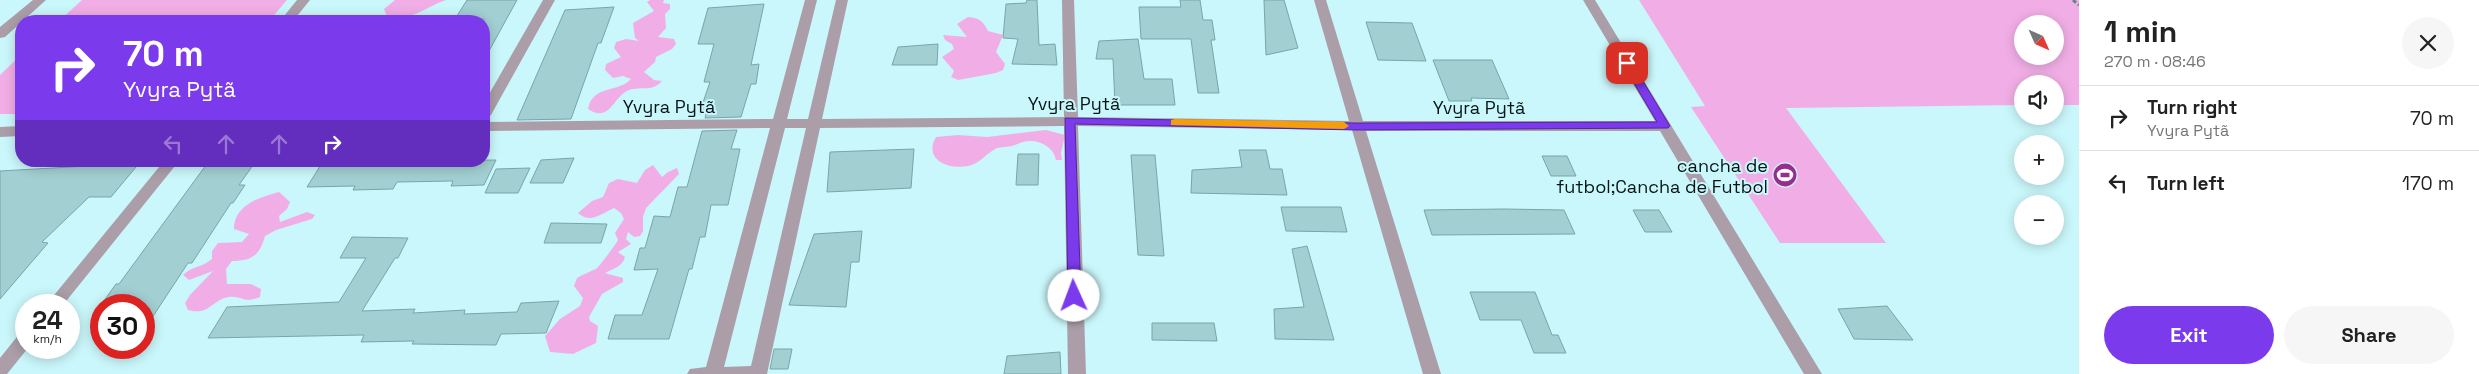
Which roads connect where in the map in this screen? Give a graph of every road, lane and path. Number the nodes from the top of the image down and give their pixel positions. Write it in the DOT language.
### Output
graph roads {
  1 [pos="40,0"];
  2 [pos="304,0"];
  3 [pos="549,0"];
  4 [pos="811,0"];
  5 [pos="842,0"];
  6 [pos="1068,0"];
  7 [pos="1320,0"];
  8 [pos="1589,0"];
  9 [pos="2073,0"];
  10 [pos="2079,5"];
  11 [pos="22,15"];
  12 [pos="291,15"];
  13 [pos="15,21"];
  14 [pos="0,34"];
  15 [pos="490,104"];
  16 [pos="1069,120"];
  17 [pos="814,123"];
  18 [pos="778,124"];
  19 [pos="490,126"];
  20 [pos="1357,126"];
  21 [pos="1664,126"];
  22 [pos="0,132"];
  23 [pos="15,132"];
  24 [pos="167,167"];
  25 [pos="63,294"];
  26 [pos="15,352"];
  27 [pos="0,370"];
  28 [pos="696,374"];
  29 [pos="713,374"];
  30 [pos="758,374"];
  31 [pos="1077,374"];
  32 [pos="1432,374"];
  33 [pos="1813,374"];
  1 -- 11 [label="street"];
  2 -- 12 [label="street"];
  3 -- 15 [label="street"];
  4 -- 18 [label="street"];
  5 -- 17 [label="street"];
  6 -- 16 [label="street"];
  7 -- 20 [label="street"];
  8 -- 21 [label="street"];
  9 -- 10 [label="path"];
  13 -- 14 [label="street"];
  16 -- 17 [label="street, Yvyra Pytã"];
  16 -- 20 [label="street, Yvyra Pytã"];
  16 -- 31 [label="street"];
  17 -- 18 [label="street, Yvyra Pytã"];
  17 -- 30 [label="street"];
  18 -- 19 [label="street, Yvyra Pytã"];
  18 -- 29 [label="street"];
  20 -- 21 [label="street, Yvyra Pytã"];
  20 -- 32 [label="street"];
  21 -- 33 [label="street"];
  22 -- 23 [label="street"];
  24 -- 25 [label="street"];
  26 -- 27 [label="street"];
  28 -- 29 [label="street"];
  29 -- 30 [label="street"];
}
